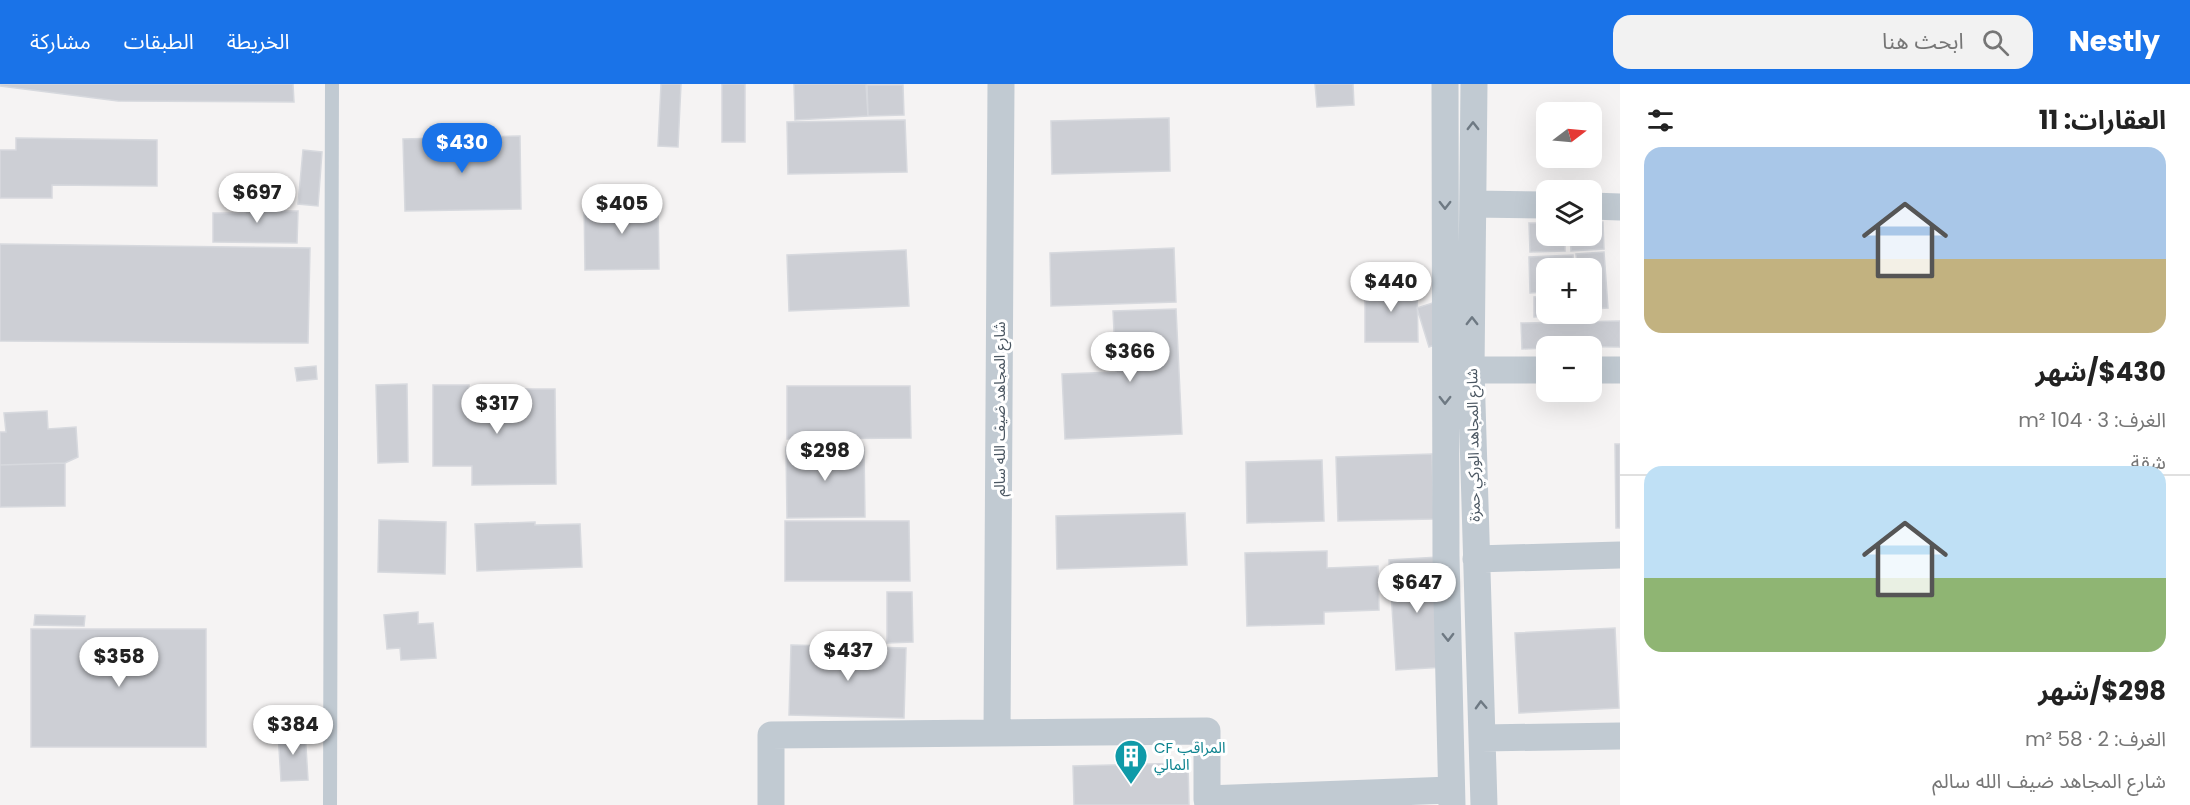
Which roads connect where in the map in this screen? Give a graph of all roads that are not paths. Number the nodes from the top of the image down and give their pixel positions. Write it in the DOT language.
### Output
graph roads {
  1 [pos="332,84"];
  2 [pos="1001,84"];
  3 [pos="1445,84"];
  4 [pos="1474,84"];
  5 [pos="1473,204"];
  6 [pos="1536,206"];
  7 [pos="1602,206"];
  8 [pos="1620,207"];
  9 [pos="1472,370"];
  10 [pos="1536,370"];
  11 [pos="1602,370"];
  12 [pos="1620,370"];
  13 [pos="1620,555"];
  14 [pos="1476,558"];
  15 [pos="997,733"];
  16 [pos="1620,736"];
  17 [pos="1482,738"];
  18 [pos="1451,798"];
  19 [pos="1208,802"];
  20 [pos="330,805"];
  21 [pos="771,805"];
  22 [pos="1484,805"];
  1 -- 20 [label="lane"];
  2 -- 15 [label="street, شارع المجاهد ضيف الله سالم"];
  3 -- 18 [label="street, شارع المجاهد الوركي حمزة, one-way"];
  5 -- 4 [label="street, شارع المجاهد الوركي حمزة, one-way"];
  5 -- 6 [label="street"];
  9 -- 5 [label="street, شارع المجاهد الوركي حمزة, one-way"];
  7 -- 8 [label="street"];
  9 -- 10 [label="street"];
  9 -- 14 [label="street, شارع المجاهد الوركي حمزة"];
  11 -- 12 [label="street"];
  13 -- 14 [label="street"];
  17 -- 14 [label="street, شارع المجاهد الوركي حمزة, one-way"];
  15 -- 19 [label="street"];
  15 -- 21 [label="street"];
  16 -- 17 [label="street"];
  17 -- 22 [label="street, شارع المجاهد الوركي حمزة"];
  18 -- 19 [label="street"];
}
